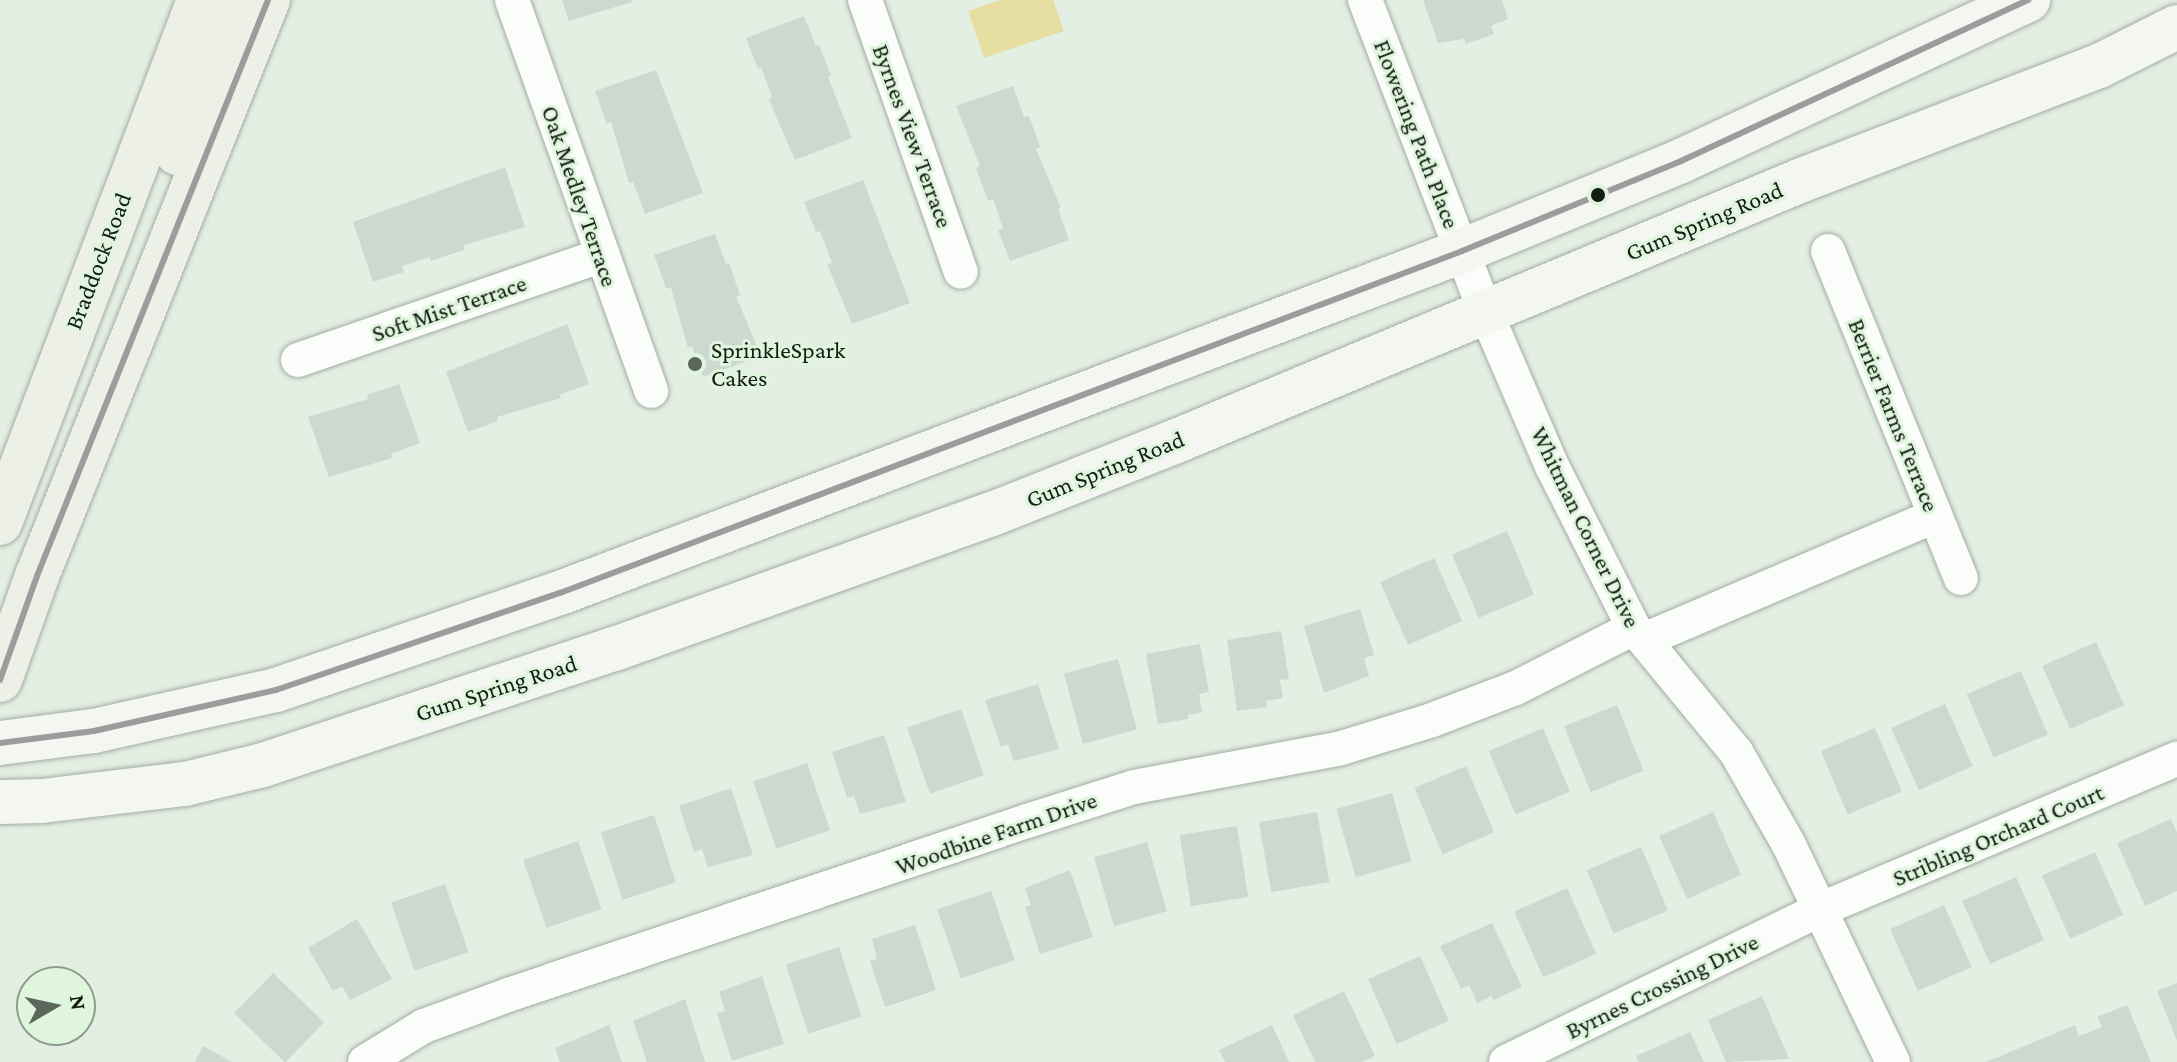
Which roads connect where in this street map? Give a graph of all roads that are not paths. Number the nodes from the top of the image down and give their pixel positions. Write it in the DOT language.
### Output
graph roads {
  1 [pos="199,0"];
  2 [pos="232,0"];
  3 [pos="268,0"];
  4 [pos="512,0"];
  5 [pos="865,0"];
  6 [pos="1365,0"];
  7 [pos="2028,0"];
  8 [pos="2177,27"];
  9 [pos="181,221"];
  10 [pos="1462,251"];
  11 [pos="1828,251"];
  12 [pos="600,256"];
  13 [pos="961,272"];
  14 [pos="1486,313"];
  15 [pos="298,360"];
  16 [pos="651,391"];
  17 [pos="1935,516"];
  18 [pos="0,523"];
  19 [pos="1961,578"];
  20 [pos="1639,634"];
  21 [pos="0,680"];
  22 [pos="0,743"];
  23 [pos="2177,759"];
  24 [pos="0,802"];
  25 [pos="1819,910"];
  26 [pos="365,1062"];
  27 [pos="1506,1062"];
  28 [pos="1893,1062"];
  1 -- 18 [label="main road, Braddock Road"];
  2 -- 9 [label="main road"];
  3 -- 9 [label="main road"];
  4 -- 12 [label="street, Oak Medley Terrace"];
  5 -- 13 [label="street, Byrnes View Terrace"];
  6 -- 10 [label="street, Flowering Path Place"];
  7 -- 10 [label="main road"];
  8 -- 14 [label="main road, Gum Spring Road"];
  9 -- 21 [label="main road"];
  10 -- 14 [label="street, Flowering Path Place"];
  10 -- 22 [label="main road"];
  11 -- 17 [label="street, Berrier Farms Terrace"];
  12 -- 15 [label="street, Soft Mist Terrace"];
  12 -- 16 [label="street, Oak Medley Terrace"];
  14 -- 20 [label="street, Whitman Corner Drive"];
  14 -- 24 [label="main road, Gum Spring Road"];
  17 -- 19 [label="street, Berrier Farms Terrace"];
  17 -- 20 [label="street, Woodbine Farm Drive"];
  20 -- 25 [label="street, Whitman Corner Drive"];
  20 -- 26 [label="street, Woodbine Farm Drive"];
  23 -- 25 [label="street, Stribling Orchard Court"];
  25 -- 27 [label="street, Byrnes Crossing Drive"];
  25 -- 28 [label="street, Whitman Corner Drive"];
}
